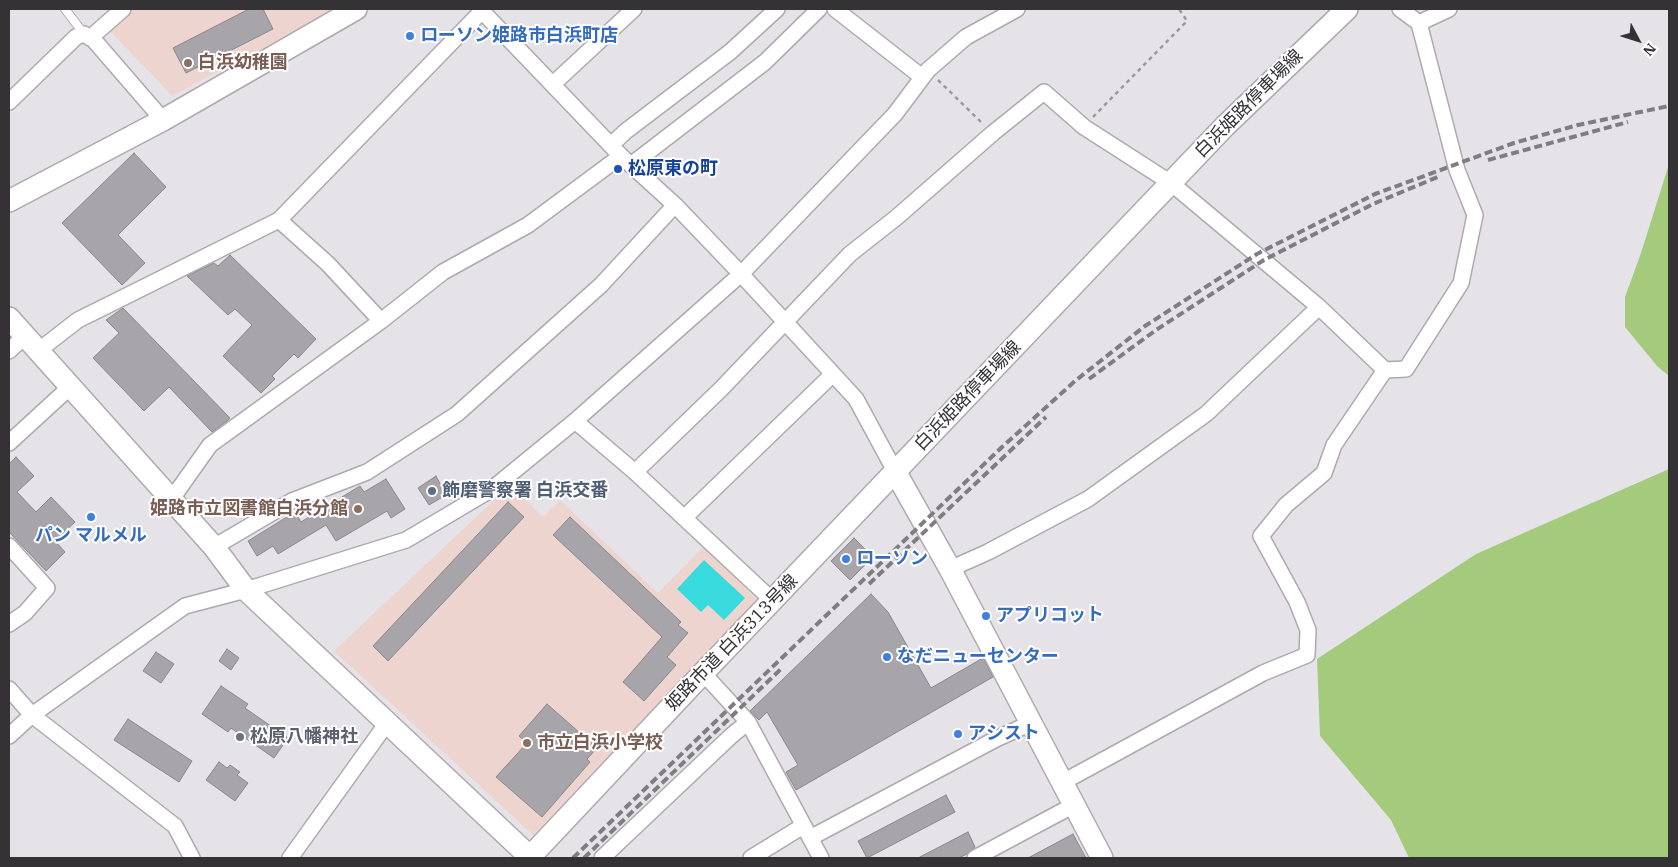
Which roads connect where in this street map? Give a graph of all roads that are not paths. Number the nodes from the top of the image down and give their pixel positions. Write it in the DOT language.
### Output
graph roads {
  1 [pos="65,9"];
  2 [pos="122,9"];
  3 [pos="356,9"];
  4 [pos="634,9"];
  5 [pos="777,9"];
  6 [pos="819,9"];
  7 [pos="835,9"];
  8 [pos="1017,9"];
  9 [pos="1347,9"];
  10 [pos="1400,9"];
  11 [pos="1450,9"];
  12 [pos="481,10"];
  13 [pos="1419,23"];
  14 [pos="87,36"];
  15 [pos="925,74"];
  16 [pos="554,84"];
  17 [pos="9,102"];
  18 [pos="163,120"];
  19 [pos="611,145"];
  20 [pos="626,160"];
  21 [pos="1171,183"];
  22 [pos="9,201"];
  23 [pos="675,205"];
  24 [pos="279,220"];
  25 [pos="741,274"];
  26 [pos="1319,307"];
  27 [pos="9,318"];
  28 [pos="380,321"];
  29 [pos="785,321"];
  30 [pos="31,343"];
  31 [pos="9,351"];
  32 [pos="1385,370"];
  33 [pos="833,374"];
  34 [pos="70,387"];
  35 [pos="576,421"];
  36 [pos="9,443"];
  37 [pos="635,472"];
  38 [pos="896,473"];
  39 [pos="171,500"];
  40 [pos="685,517"];
  41 [pos="9,546"];
  42 [pos="214,547"];
  43 [pos="950,569"];
  44 [pos="246,590"];
  45 [pos="772,600"];
  46 [pos="9,624"];
  47 [pos="703,673"];
  48 [pos="9,689"];
  49 [pos="32,715"];
  50 [pos="748,722"];
  51 [pos="388,723"];
  52 [pos="1031,723"];
  53 [pos="9,736"];
  54 [pos="1063,782"];
  55 [pos="1074,805"];
  56 [pos="806,832"];
  57 [pos="192,858"];
  58 [pos="290,858"];
  59 [pos="530,858"];
  60 [pos="602,858"];
  61 [pos="751,858"];
  62 [pos="821,858"];
  63 [pos="975,858"];
  64 [pos="1102,858"];
  1 -- 14 [label="lane"];
  2 -- 14 [label="street"];
  3 -- 18 [label="street"];
  4 -- 16 [label="street"];
  5 -- 19 [label="street"];
  6 -- 20 [label="street"];
  7 -- 15 [label="street"];
  8 -- 15 [label="street"];
  9 -- 21 [label="street, 白浜姫路停車場線"];
  10 -- 13 [label="street"];
  11 -- 13 [label="street"];
  12 -- 16 [label="street"];
  12 -- 24 [label="street"];
  13 -- 32 [label="street"];
  14 -- 17 [label="street"];
  14 -- 18 [label="street"];
  15 -- 25 [label="street"];
  16 -- 19 [label="street"];
  18 -- 22 [label="street"];
  19 -- 20 [label="street"];
  20 -- 23 [label="street"];
  20 -- 28 [label="street"];
  21 -- 26 [label="street"];
  21 -- 29 [label="street"];
  21 -- 38 [label="street, 白浜姫路停車場線"];
  23 -- 25 [label="street"];
  23 -- 42 [label="street"];
  24 -- 28 [label="street"];
  24 -- 30 [label="street"];
  25 -- 29 [label="street"];
  25 -- 35 [label="street"];
  26 -- 32 [label="street"];
  26 -- 43 [label="street"];
  27 -- 30 [label="street"];
  28 -- 39 [label="street"];
  29 -- 33 [label="street"];
  29 -- 37 [label="street"];
  30 -- 31 [label="street"];
  30 -- 34 [label="street"];
  32 -- 54 [label="street"];
  33 -- 38 [label="street"];
  33 -- 40 [label="street"];
  34 -- 36 [label="street"];
  34 -- 39 [label="street"];
  35 -- 37 [label="street"];
  35 -- 44 [label="street"];
  37 -- 40 [label="street"];
  38 -- 43 [label="street"];
  38 -- 45 [label="street, 姫路市道 白浜313号線"];
  39 -- 42 [label="street"];
  40 -- 45 [label="street"];
  41 -- 46 [label="street"];
  42 -- 44 [label="street"];
  43 -- 52 [label="street"];
  44 -- 49 [label="street"];
  44 -- 51 [label="street"];
  45 -- 47 [label="street, 姫路市道 白浜313号線"];
  47 -- 50 [label="street"];
  47 -- 59 [label="street, 姫路市道 白浜313号線"];
  48 -- 49 [label="street"];
  49 -- 53 [label="street"];
  49 -- 57 [label="street"];
  50 -- 56 [label="street"];
  50 -- 60 [label="street"];
  51 -- 58 [label="street"];
  51 -- 59 [label="street"];
  52 -- 54 [label="street"];
  52 -- 56 [label="street"];
  54 -- 55 [label="street"];
  55 -- 63 [label="street"];
  55 -- 64 [label="street"];
  56 -- 61 [label="street"];
  56 -- 62 [label="street"];
}
